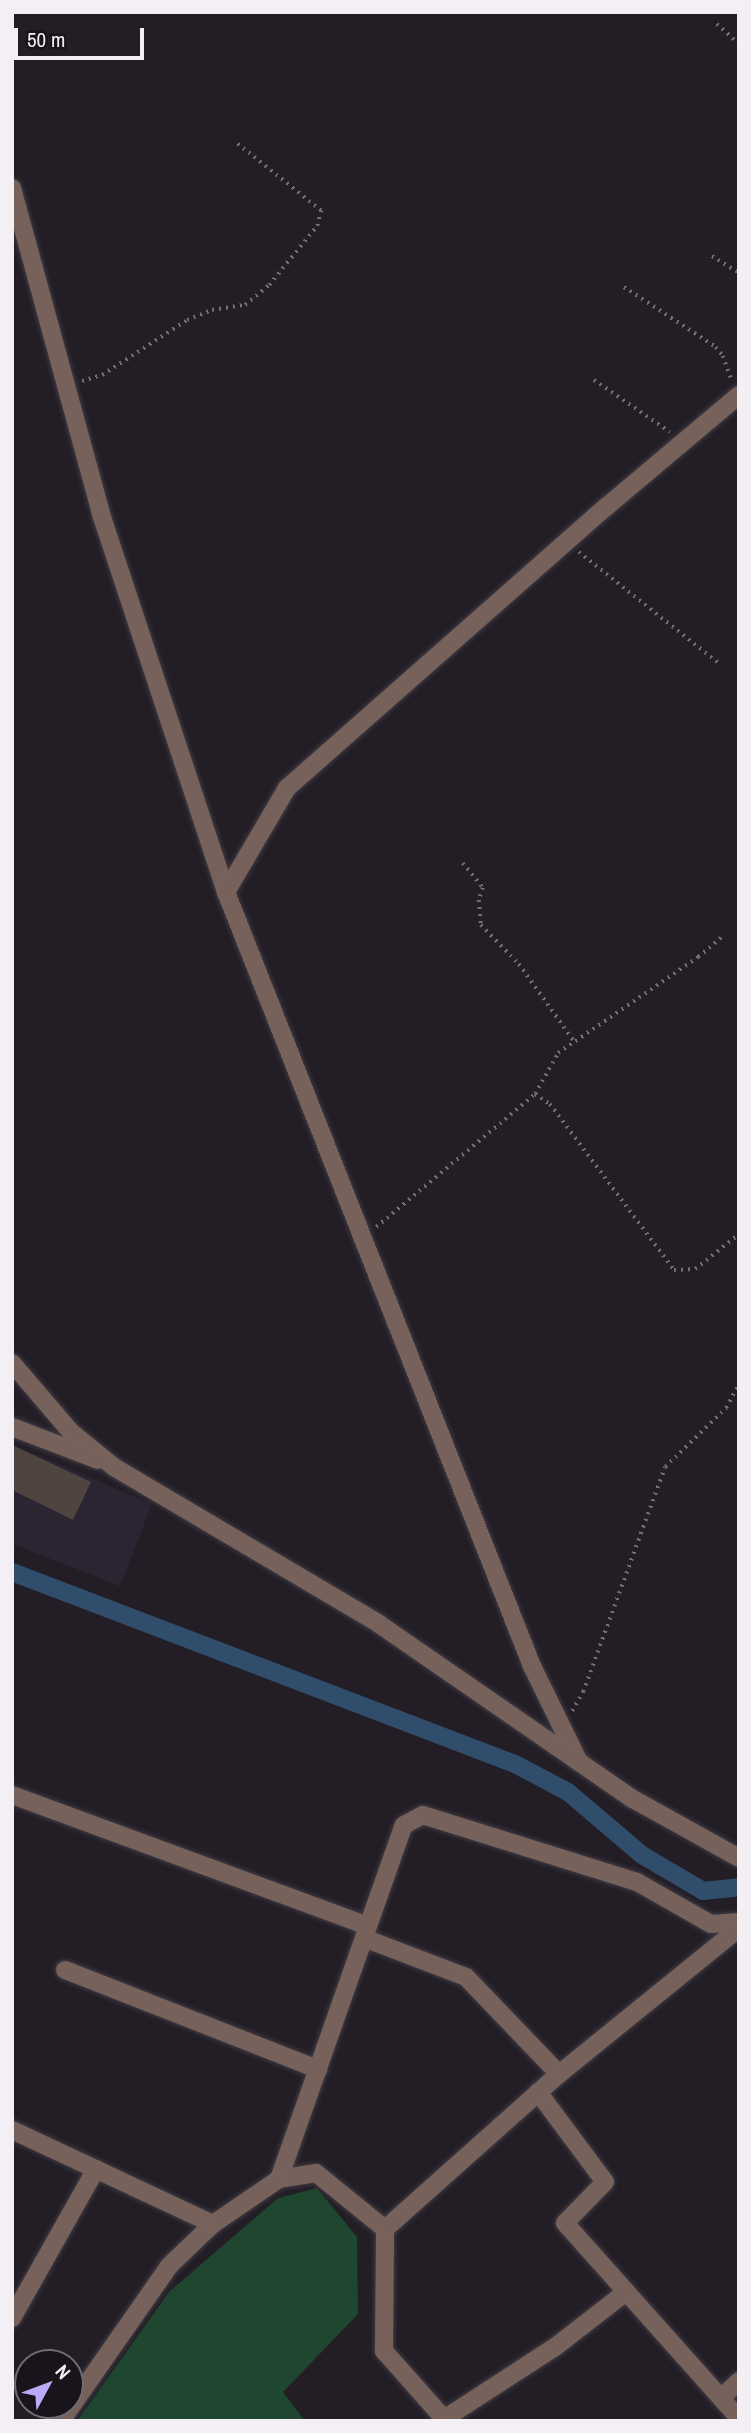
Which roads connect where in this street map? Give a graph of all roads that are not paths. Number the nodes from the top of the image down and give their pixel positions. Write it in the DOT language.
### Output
graph roads {
  1 [pos="12,188"];
  2 [pos="738,395"];
  3 [pos="226,891"];
  4 [pos="12,1363"];
  5 [pos="12,1427"];
  6 [pos="114,1466"];
  7 [pos="579,1762"];
  8 [pos="12,1795"];
  9 [pos="739,1858"];
  10 [pos="739,1922"];
  11 [pos="739,1928"];
  12 [pos="366,1932"];
  13 [pos="65,1970"];
  14 [pos="318,2069"];
  15 [pos="559,2074"];
  16 [pos="538,2092"];
  17 [pos="12,2130"];
  18 [pos="96,2169"];
  19 [pos="279,2179"];
  20 [pos="213,2224"];
  21 [pos="385,2229"];
  22 [pos="626,2292"];
  23 [pos="12,2318"];
  24 [pos="739,2381"];
  25 [pos="721,2398"];
  26 [pos="739,2418"];
  27 [pos="445,2420"];
  28 [pos="61,2421"];
  1 -- 3 [label="street"];
  2 -- 3 [label="street"];
  3 -- 7 [label="street"];
  4 -- 6 [label="street"];
  5 -- 6 [label="street"];
  6 -- 7 [label="street"];
  7 -- 9 [label="street"];
  8 -- 12 [label="street"];
  10 -- 12 [label="street"];
  11 -- 15 [label="street"];
  12 -- 14 [label="street"];
  12 -- 15 [label="street"];
  13 -- 14 [label="street"];
  14 -- 19 [label="street"];
  15 -- 16 [label="street"];
  16 -- 21 [label="street"];
  16 -- 22 [label="street"];
  17 -- 18 [label="street"];
  18 -- 20 [label="street"];
  18 -- 23 [label="street"];
  19 -- 20 [label="street"];
  19 -- 21 [label="street"];
  20 -- 28 [label="street"];
  21 -- 27 [label="street"];
  22 -- 25 [label="street"];
  22 -- 27 [label="street"];
  24 -- 25 [label="street"];
  25 -- 26 [label="street"];
}
